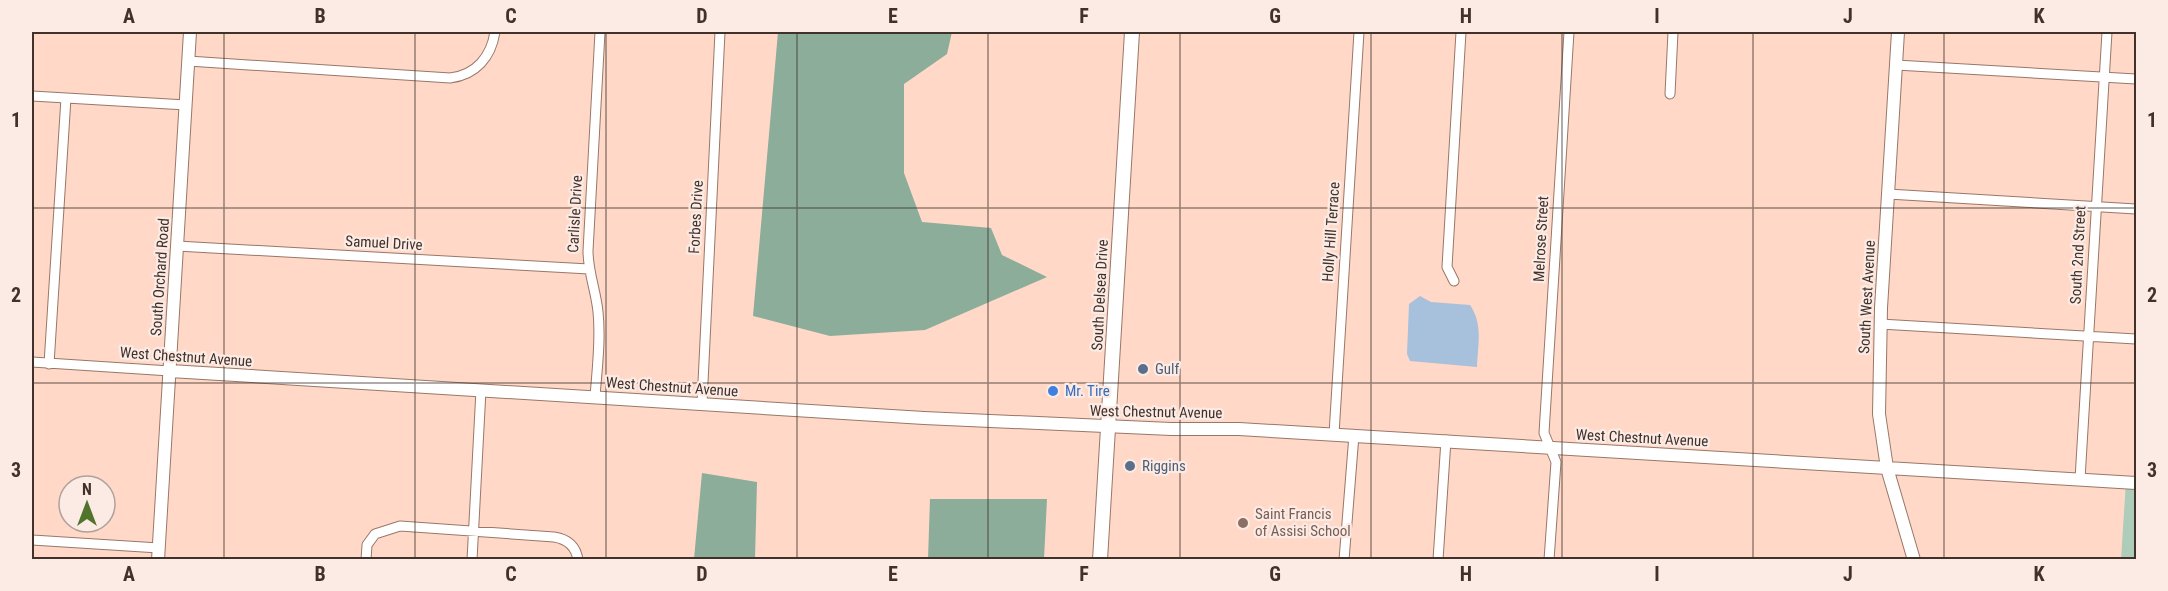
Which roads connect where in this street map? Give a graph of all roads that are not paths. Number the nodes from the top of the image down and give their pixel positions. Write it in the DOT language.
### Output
graph roads {
  1 [pos="190,32"];
  2 [pos="495,32"];
  3 [pos="600,32"];
  4 [pos="720,32"];
  5 [pos="1132,32"];
  6 [pos="1359,32"];
  7 [pos="1461,32"];
  8 [pos="1569,32"];
  9 [pos="1673,32"];
  10 [pos="1898,32"];
  11 [pos="2107,32"];
  12 [pos="188,62"];
  13 [pos="1896,65"];
  14 [pos="2104,77"];
  15 [pos="2136,79"];
  16 [pos="1670,94"];
  17 [pos="32,96"];
  18 [pos="66,98"];
  19 [pos="186,105"];
  20 [pos="1888,194"];
  21 [pos="2096,206"];
  22 [pos="2136,209"];
  23 [pos="177,246"];
  24 [pos="589,269"];
  25 [pos="1454,281"];
  26 [pos="1880,324"];
  27 [pos="2088,336"];
  28 [pos="2136,339"];
  29 [pos="32,363"];
  30 [pos="49,364"];
  31 [pos="170,371"];
  32 [pos="481,390"];
  33 [pos="595,397"];
  34 [pos="702,403"];
  35 [pos="1108,427"];
  36 [pos="1334,434"];
  37 [pos="1354,435"];
  38 [pos="1446,441"];
  39 [pos="1549,447"];
  40 [pos="1887,468"];
  41 [pos="2080,479"];
  42 [pos="2136,483"];
  43 [pos="474,532"];
  44 [pos="32,540"];
  45 [pos="159,554"];
  46 [pos="366,560"];
  47 [pos="472,560"];
  48 [pos="578,560"];
  49 [pos="1100,560"];
  50 [pos="1344,560"];
  51 [pos="1438,560"];
  52 [pos="1549,560"];
  53 [pos="1914,560"];
  1 -- 12 [label="street, South Orchard Road"];
  2 -- 12 [label="street"];
  3 -- 24 [label="street, Carlisle Drive"];
  4 -- 34 [label="street, Forbes Drive"];
  5 -- 35 [label="main road, South Delsea Drive"];
  6 -- 36 [label="street, Holly Hill Terrace"];
  7 -- 25 [label="street"];
  8 -- 39 [label="street, Melrose Street"];
  9 -- 16 [label="street"];
  10 -- 13 [label="street, South West Avenue"];
  11 -- 14 [label="street, South 2nd Street"];
  12 -- 19 [label="street, South Orchard Road"];
  13 -- 14 [label="street"];
  13 -- 20 [label="street, South West Avenue"];
  14 -- 15 [label="street"];
  14 -- 21 [label="street, South 2nd Street"];
  17 -- 18 [label="street"];
  18 -- 19 [label="street"];
  18 -- 30 [label="street"];
  19 -- 23 [label="street, South Orchard Road"];
  20 -- 21 [label="street"];
  20 -- 26 [label="street, South West Avenue"];
  21 -- 22 [label="street"];
  21 -- 27 [label="street, South 2nd Street"];
  23 -- 24 [label="street, Samuel Drive"];
  23 -- 31 [label="street, South Orchard Road"];
  24 -- 33 [label="street, Carlisle Drive"];
  26 -- 27 [label="street"];
  26 -- 40 [label="street, South West Avenue"];
  27 -- 28 [label="street"];
  27 -- 41 [label="street, South 2nd Street"];
  29 -- 30 [label="street, West Chestnut Avenue"];
  30 -- 31 [label="street, West Chestnut Avenue"];
  31 -- 32 [label="street, West Chestnut Avenue"];
  31 -- 45 [label="street, South Orchard Road"];
  32 -- 33 [label="street, West Chestnut Avenue"];
  32 -- 43 [label="street"];
  33 -- 34 [label="street, West Chestnut Avenue"];
  34 -- 35 [label="street, West Chestnut Avenue"];
  35 -- 36 [label="street, West Chestnut Avenue"];
  35 -- 49 [label="main road, South Delsea Drive"];
  36 -- 37 [label="street, West Chestnut Avenue"];
  37 -- 38 [label="street, West Chestnut Avenue"];
  37 -- 50 [label="street"];
  38 -- 39 [label="street, West Chestnut Avenue"];
  38 -- 51 [label="street"];
  39 -- 40 [label="street, West Chestnut Avenue"];
  39 -- 52 [label="street, Melrose Street"];
  40 -- 41 [label="street, West Chestnut Avenue"];
  40 -- 53 [label="street, South West Avenue"];
  41 -- 42 [label="street, West Chestnut Avenue"];
  43 -- 46 [label="street"];
  43 -- 47 [label="street"];
  43 -- 48 [label="street"];
  44 -- 45 [label="street"];
}
